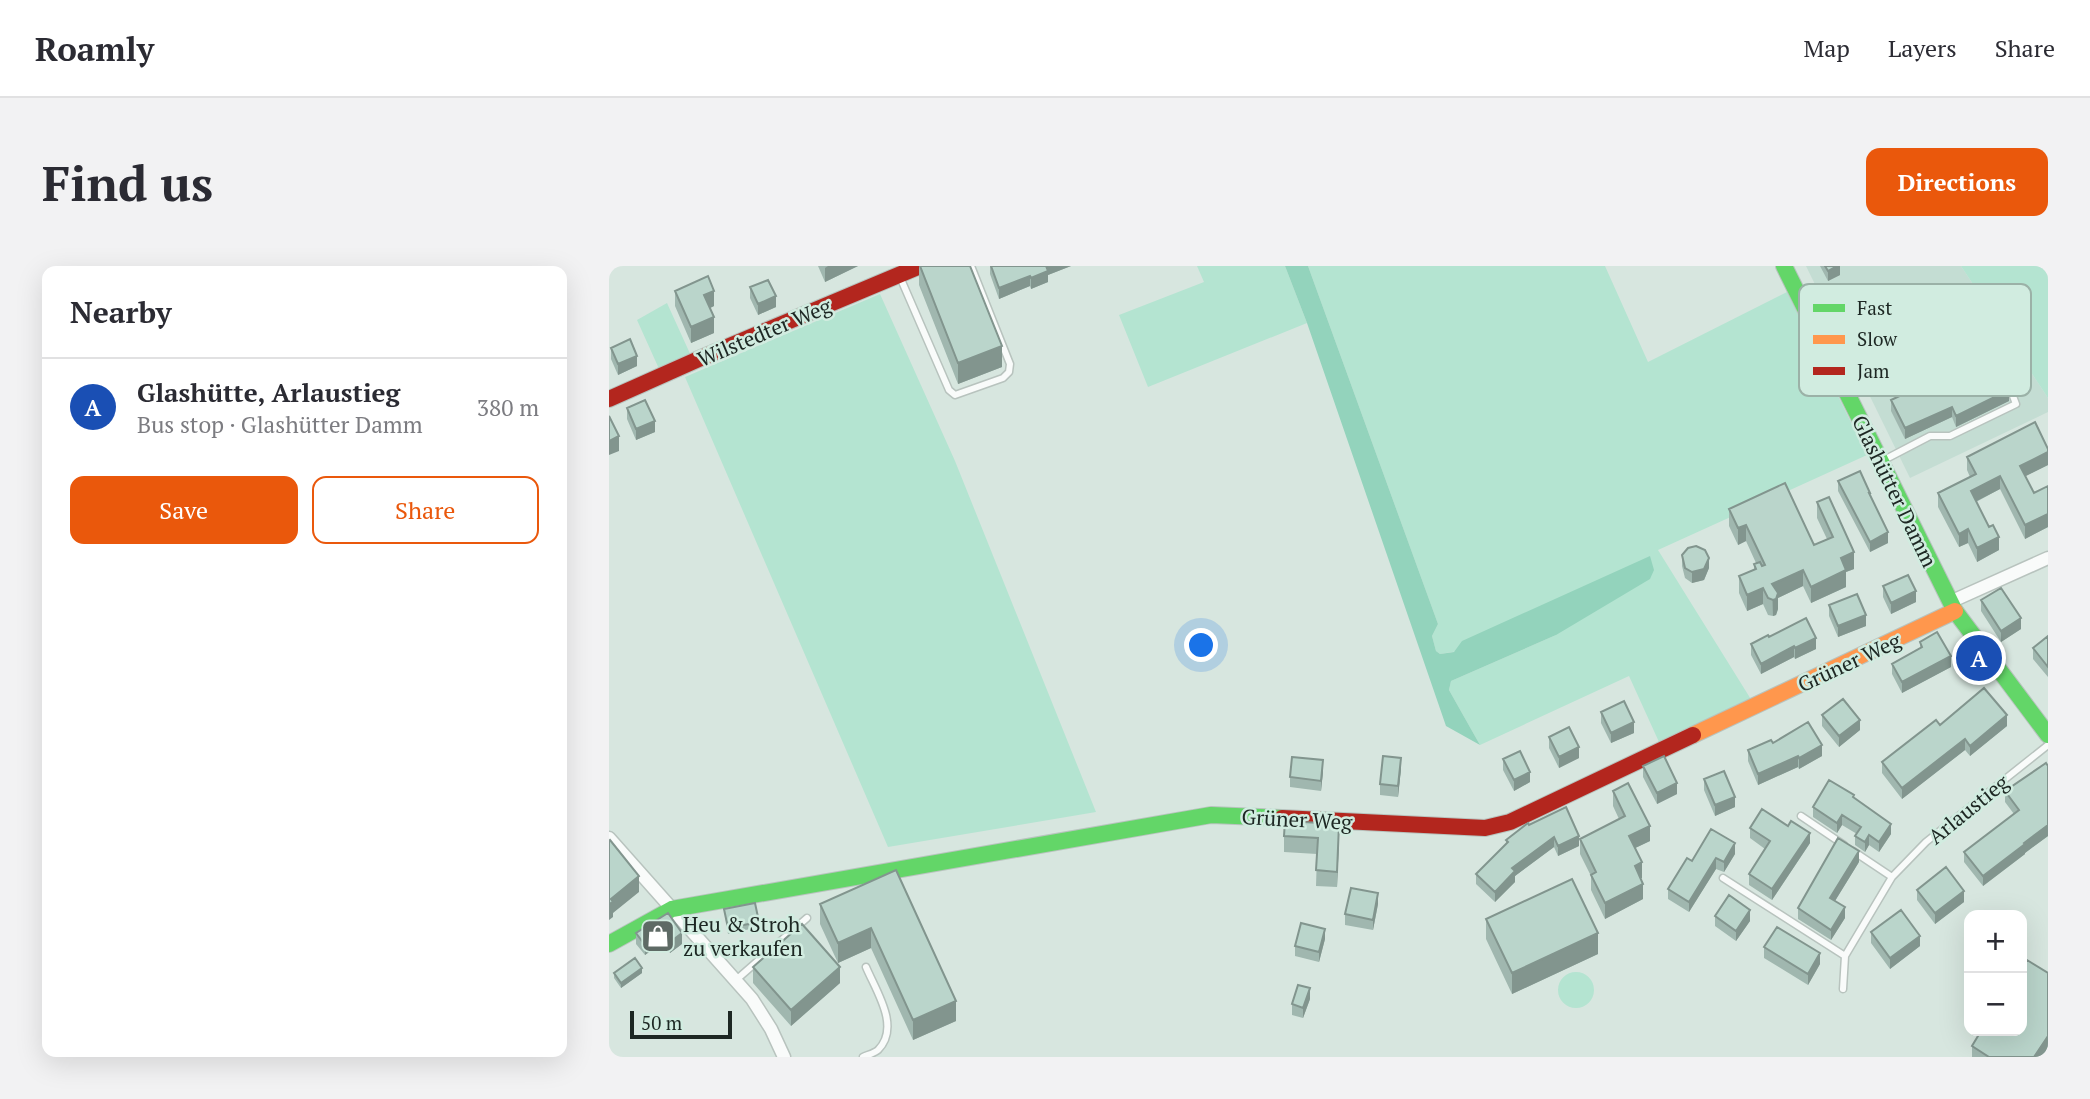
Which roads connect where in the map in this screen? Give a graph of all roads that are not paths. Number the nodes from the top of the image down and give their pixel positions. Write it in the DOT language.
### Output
graph roads {
  1 [pos="920,266"];
  2 [pos="971,266"];
  3 [pos="1784,266"];
  4 [pos="899,275"];
  5 [pos="1799,297"];
  6 [pos="1847,396"];
  7 [pos="2013,396"];
  8 [pos="609,399"];
  9 [pos="1880,462"];
  10 [pos="2048,558"];
  11 [pos="1953,607"];
  12 [pos="2048,735"];
  13 [pos="2048,745"];
  14 [pos="1801,816"];
  15 [pos="609,838"];
  16 [pos="1892,877"];
  17 [pos="1723,878"];
  18 [pos="672,909"];
  19 [pos="807,918"];
  20 [pos="609,944"];
  21 [pos="1845,956"];
  22 [pos="866,967"];
  23 [pos="736,980"];
  24 [pos="1843,989"];
  25 [pos="784,1057"];
  26 [pos="863,1057"];
  1 -- 4 [label="street, Wilstedter Weg"];
  2 -- 4 [label="lane"];
  3 -- 5 [label="street, Glashütter Damm"];
  4 -- 8 [label="street, Wilstedter Weg"];
  6 -- 9 [label="street, Glashütter Damm"];
  7 -- 9 [label="lane"];
  9 -- 11 [label="street, Glashütter Damm"];
  10 -- 11 [label="street"];
  11 -- 12 [label="street, Glashütter Damm"];
  11 -- 18 [label="street, Grüner Weg"];
  13 -- 16 [label="lane, Arlaustieg"];
  14 -- 16 [label="lane"];
  15 -- 18 [label="street"];
  16 -- 21 [label="lane, Arlaustieg"];
  17 -- 21 [label="lane"];
  18 -- 20 [label="street, Grüner Weg"];
  18 -- 23 [label="street"];
  19 -- 23 [label="lane"];
  21 -- 24 [label="lane, Arlaustieg"];
  22 -- 26 [label="lane"];
  23 -- 25 [label="street"];
}
